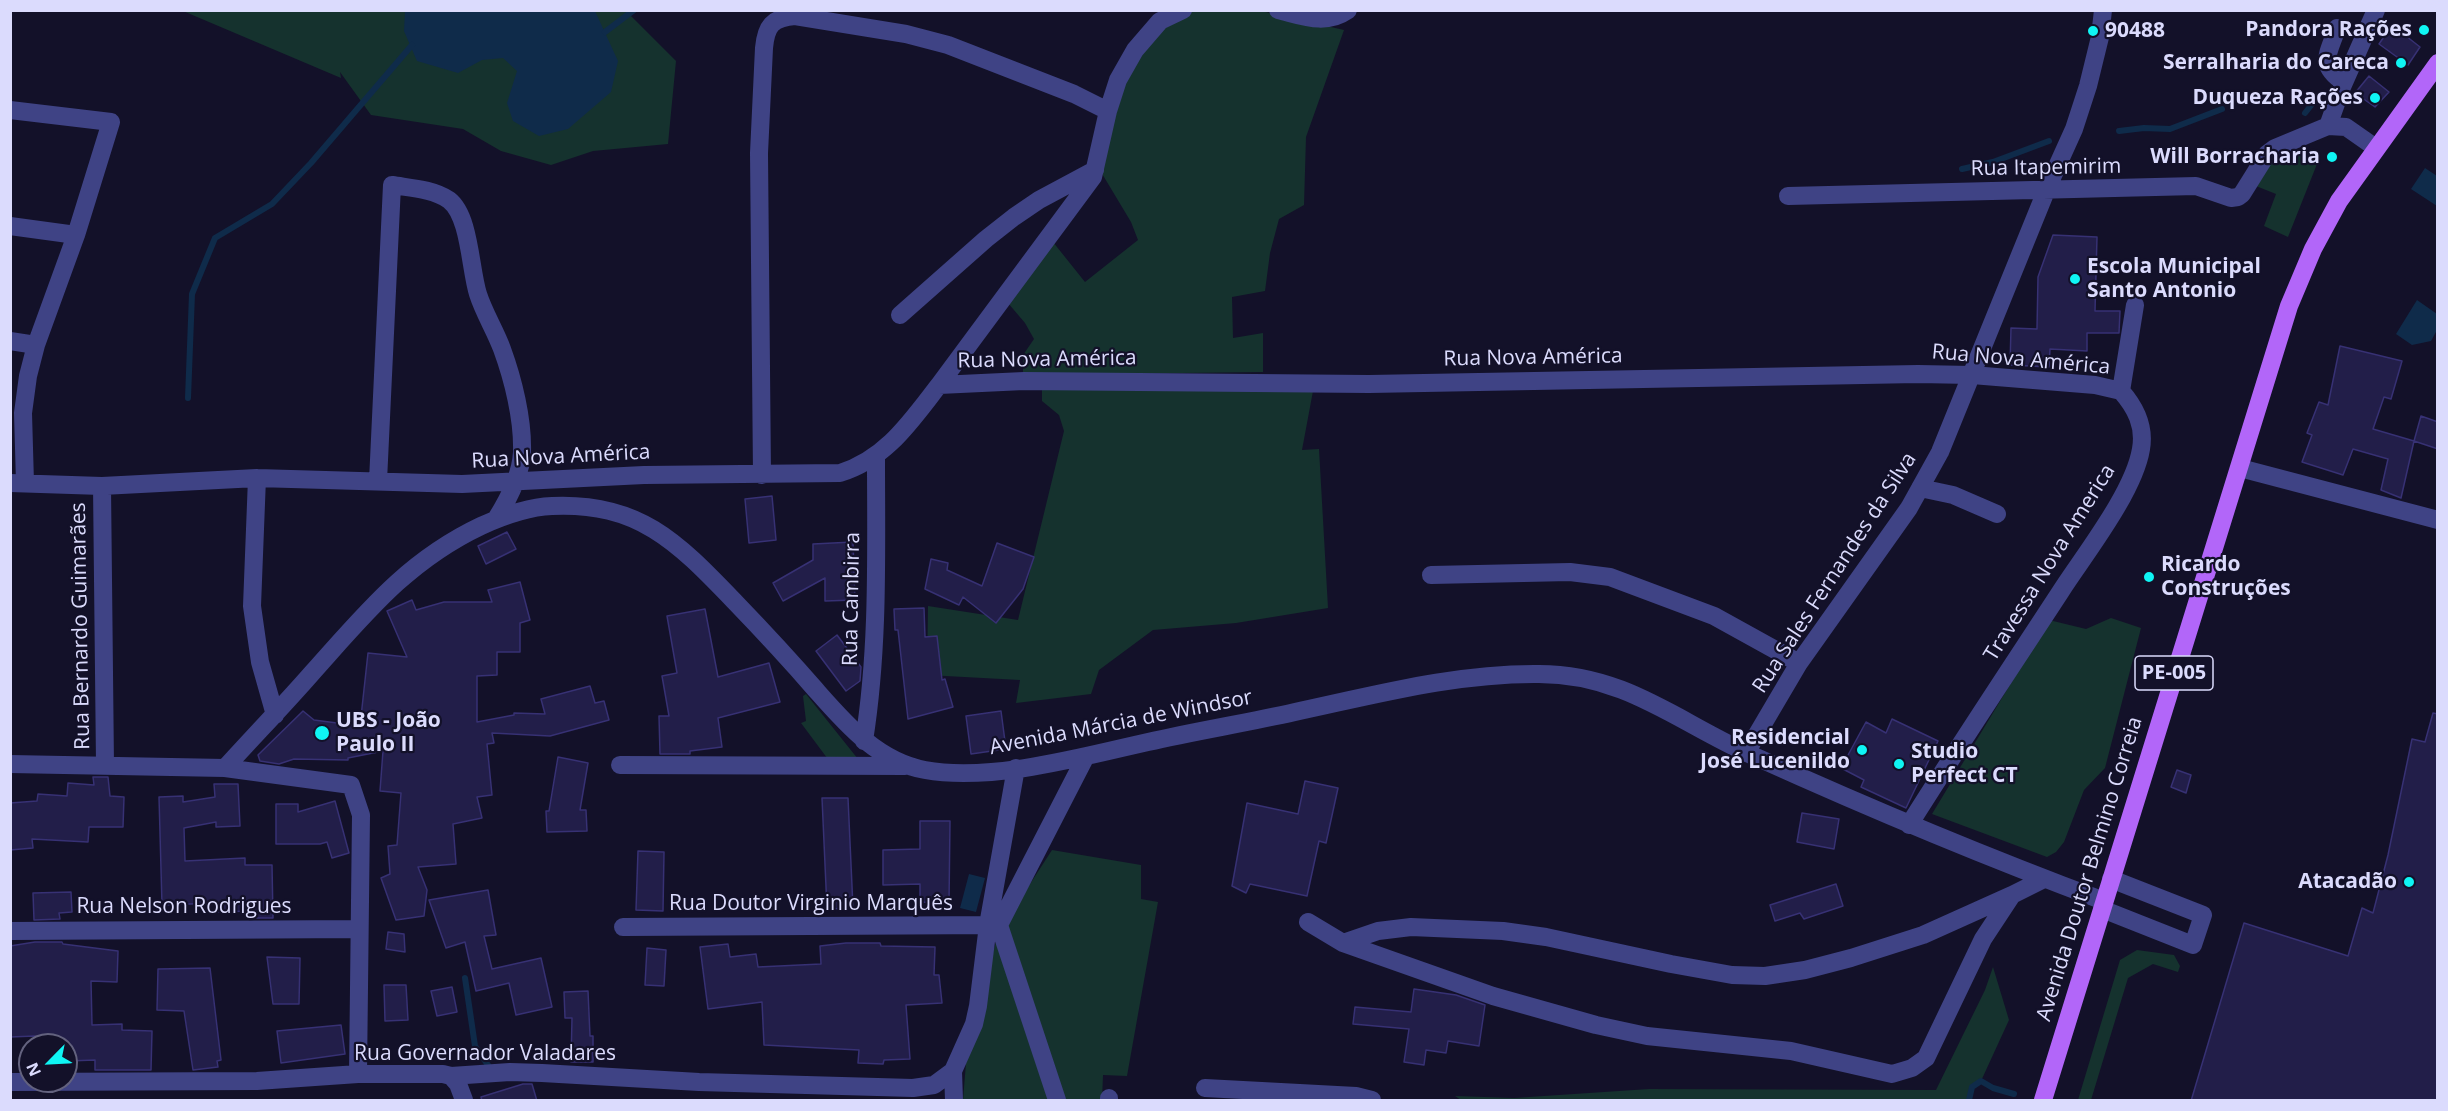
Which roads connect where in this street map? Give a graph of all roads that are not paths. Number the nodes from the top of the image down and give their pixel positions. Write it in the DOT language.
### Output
graph roads {
  1 [pos="1183,10"];
  2 [pos="1278,10"];
  3 [pos="1348,10"];
  4 [pos="2103,10"];
  5 [pos="2376,10"];
  6 [pos="2337,28"];
  7 [pos="2438,63"];
  8 [pos="2344,82"];
  9 [pos="10,110"];
  10 [pos="1108,111"];
  11 [pos="2328,126"];
  12 [pos="2376,148"];
  13 [pos="1096,170"];
  14 [pos="2046,191"];
  15 [pos="1788,196"];
  16 [pos="10,226"];
  17 [pos="76,235"];
  18 [pos="2135,305"];
  19 [pos="900,315"];
  20 [pos="10,341"];
  21 [pos="36,345"];
  22 [pos="1972,375"];
  23 [pos="939,384"];
  24 [pos="2121,392"];
  25 [pos="876,456"];
  26 [pos="2240,468"];
  27 [pos="762,475"];
  28 [pos="257,478"];
  29 [pos="378,481"];
  30 [pos="515,482"];
  31 [pos="18,483"];
  32 [pos="102,486"];
  33 [pos="1920,488"];
  34 [pos="1997,514"];
  35 [pos="496,519"];
  36 [pos="2438,520"];
  37 [pos="1431,575"];
  38 [pos="1799,663"];
  39 [pos="275,715"];
  40 [pos="864,741"];
  41 [pos="1746,753"];
  42 [pos="1086,756"];
  43 [pos="10,764"];
  44 [pos="105,765"];
  45 [pos="620,765"];
  46 [pos="910,766"];
  47 [pos="225,768"];
  48 [pos="1016,768"];
  49 [pos="1909,825"];
  50 [pos="2044,879"];
  51 [pos="2111,879"];
  52 [pos="2012,895"];
  53 [pos="2103,905"];
  54 [pos="1308,922"];
  55 [pos="993,925"];
  56 [pos="623,927"];
  57 [pos="358,929"];
  58 [pos="10,931"];
  59 [pos="1343,943"];
  60 [pos="953,1071"];
  61 [pos="358,1074"];
  62 [pos="451,1076"];
  63 [pos="10,1082"];
  64 [pos="1205,1088"];
  65 [pos="788,1092"];
  66 [pos="464,1101"];
  67 [pos="954,1101"];
  68 [pos="1057,1101"];
  69 [pos="1372,1101"];
  70 [pos="2043,1101"];
  1 -- 10 [label="street"];
  2 -- 3 [label="street"];
  4 -- 14 [label="street, Rua Sales Fernandes da Silva"];
  5 -- 8 [label="street"];
  6 -- 8 [label="street"];
  7 -- 12 [label="main road, Avenida Doutor Belmino Correia / PE-005"];
  8 -- 11 [label="street"];
  9 -- 17 [label="street"];
  10 -- 13 [label="street"];
  10 -- 27 [label="street"];
  11 -- 12 [label="street"];
  11 -- 14 [label="street, Rua Itapemirim"];
  12 -- 26 [label="main road, Avenida Doutor Belmino Correia / PE-005"];
  13 -- 19 [label="street"];
  13 -- 23 [label="street"];
  14 -- 15 [label="street, Rua Itapemirim"];
  14 -- 22 [label="street, Rua Sales Fernandes da Silva"];
  16 -- 17 [label="street"];
  17 -- 21 [label="street"];
  18 -- 24 [label="street"];
  20 -- 21 [label="street"];
  21 -- 31 [label="street"];
  22 -- 23 [label="street, Rua Nova América"];
  22 -- 24 [label="street, Rua Nova América"];
  22 -- 33 [label="street, Rua Sales Fernandes da Silva"];
  23 -- 25 [label="street, Rua Nova América"];
  24 -- 49 [label="street, Travessa Nova America"];
  25 -- 27 [label="street, Rua Nova América"];
  25 -- 40 [label="street, Rua Cambirra"];
  26 -- 36 [label="street"];
  26 -- 51 [label="main road, Avenida Doutor Belmino Correia / PE-005"];
  27 -- 30 [label="street, Rua Nova América"];
  28 -- 29 [label="street, Rua Nova América"];
  28 -- 32 [label="street, Rua Nova América"];
  28 -- 39 [label="street"];
  29 -- 30 [label="street, Rua Nova América"];
  29 -- 30 [label="street"];
  30 -- 35 [label="street"];
  31 -- 32 [label="street, Rua Nova América"];
  32 -- 44 [label="street, Rua Bernardo Guimarães"];
  33 -- 34 [label="street"];
  33 -- 38 [label="street, Rua Sales Fernandes da Silva"];
  35 -- 39 [label="street, Avenida Márcia de Windsor"];
  35 -- 40 [label="street, Avenida Márcia de Windsor"];
  37 -- 38 [label="street"];
  38 -- 41 [label="street, Rua Sales Fernandes da Silva"];
  39 -- 47 [label="street, Avenida Márcia de Windsor"];
  40 -- 46 [label="street, Avenida Márcia de Windsor"];
  41 -- 42 [label="street, Avenida Márcia de Windsor"];
  41 -- 49 [label="street, Avenida Márcia de Windsor"];
  42 -- 48 [label="street, Avenida Márcia de Windsor"];
  42 -- 55 [label="street"];
  43 -- 44 [label="street"];
  44 -- 47 [label="street"];
  45 -- 46 [label="street"];
  46 -- 48 [label="street, Avenida Márcia de Windsor"];
  47 -- 57 [label="street"];
  48 -- 55 [label="street"];
  49 -- 50 [label="street, Avenida Márcia de Windsor"];
  50 -- 52 [label="street"];
  50 -- 53 [label="street, Avenida Márcia de Windsor"];
  51 -- 53 [label="main road, Avenida Doutor Belmino Correia / PE-005"];
  51 -- 53 [label="street, Avenida Márcia de Windsor"];
  52 -- 59 [label="street"];
  52 -- 59 [label="street"];
  53 -- 70 [label="main road, Avenida Doutor Belmino Correia / PE-005"];
  54 -- 59 [label="street"];
  55 -- 56 [label="street, Rua Doutor Virginio Marquês"];
  55 -- 60 [label="street"];
  55 -- 68 [label="street"];
  57 -- 58 [label="street, Rua Nelson Rodrigues"];
  57 -- 61 [label="street"];
  60 -- 65 [label="street, Rua Governador Valadares"];
  60 -- 67 [label="street"];
  61 -- 62 [label="street, Rua Governador Valadares"];
  61 -- 63 [label="street, Rua Governador Valadares"];
  62 -- 65 [label="street, Rua Governador Valadares"];
  62 -- 66 [label="street"];
  64 -- 69 [label="street"];
}
